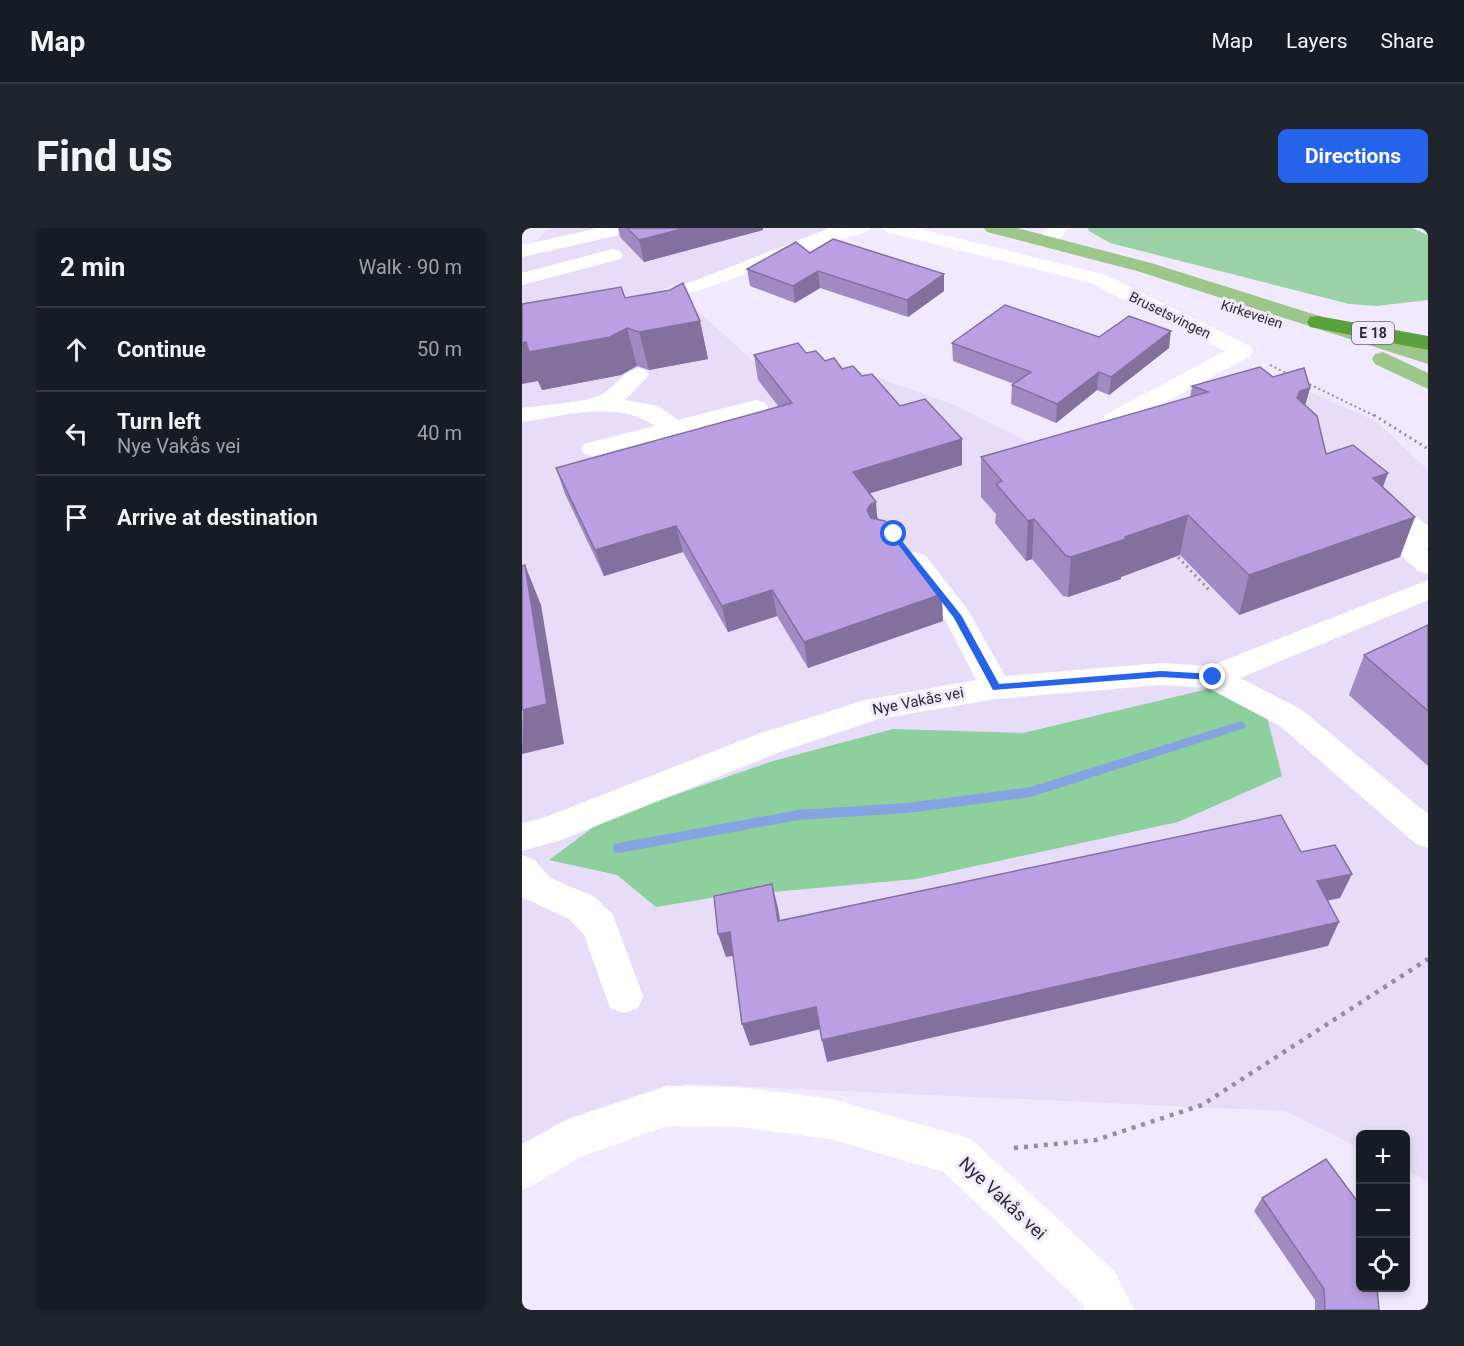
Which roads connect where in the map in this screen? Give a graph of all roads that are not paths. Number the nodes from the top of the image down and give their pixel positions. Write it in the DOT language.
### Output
graph roads {
  1 [pos="548,228"];
  2 [pos="625,228"];
  3 [pos="860,228"];
  4 [pos="893,228"];
  5 [pos="1007,229"];
  6 [pos="1053,235"];
  7 [pos="1073,250"];
  8 [pos="522,251"];
  9 [pos="613,255"];
  10 [pos="522,279"];
  11 [pos="625,303"];
  12 [pos="1318,321"];
  13 [pos="1428,343"];
  14 [pos="1428,357"];
  15 [pos="638,375"];
  16 [pos="1428,382"];
  17 [pos="602,403"];
  18 [pos="756,407"];
  19 [pos="522,415"];
  20 [pos="1114,420"];
  21 [pos="674,428"];
  22 [pos="593,449"];
  23 [pos="1355,480"];
  24 [pos="1369,514"];
  25 [pos="1428,540"];
  26 [pos="901,543"];
  27 [pos="1428,566"];
  28 [pos="1428,589"];
  29 [pos="1213,677"];
  30 [pos="996,688"];
  31 [pos="1428,834"];
  32 [pos="522,837"];
  33 [pos="522,870"];
  34 [pos="624,996"];
  35 [pos="522,1168"];
  36 [pos="1111,1310"];
  1 -- 8 [label="street"];
  2 -- 8 [label="street"];
  3 -- 11 [label="street"];
  4 -- 20 [label="street, Brusetsvingen"];
  5 -- 6 [label="main road, Kirkeveien"];
  6 -- 7 [label="main road, Kirkeveien"];
  7 -- 12 [label="main road, Kirkeveien"];
  7 -- 16 [label="main road, Kirkeveien"];
  9 -- 10 [label="street"];
  12 -- 13 [label="highway, E 18"];
  12 -- 14 [label="main road, Kirkeveien"];
  15 -- 17 [label="street"];
  17 -- 19 [label="street"];
  17 -- 21 [label="street"];
  18 -- 21 [label="street"];
  21 -- 22 [label="street"];
  23 -- 25 [label="street"];
  24 -- 27 [label="street"];
  26 -- 30 [label="street"];
  28 -- 29 [label="street"];
  29 -- 30 [label="street, Nye Vakås vei"];
  29 -- 31 [label="street, Nye Vakås vei"];
  30 -- 32 [label="street, Nye Vakås vei"];
  33 -- 34 [label="street"];
  35 -- 36 [label="street, Nye Vakås vei"];
}
